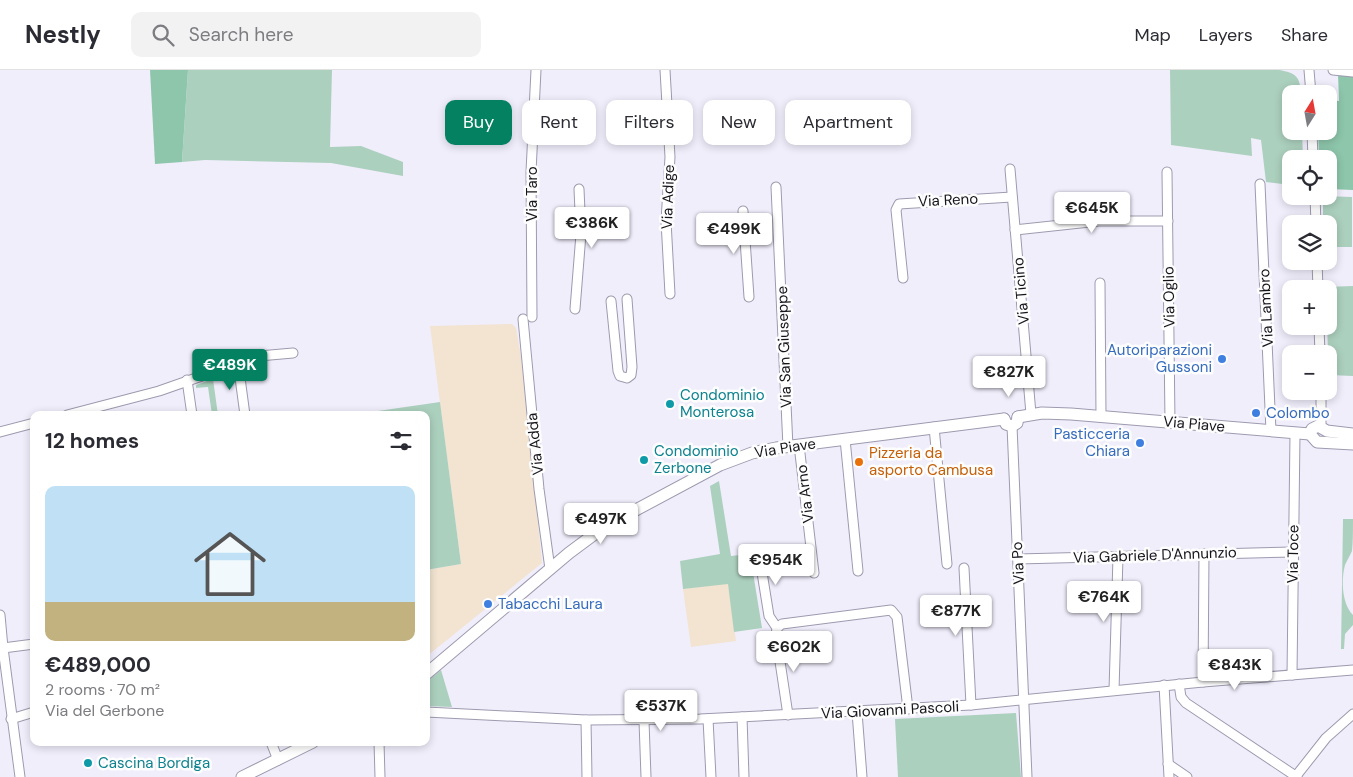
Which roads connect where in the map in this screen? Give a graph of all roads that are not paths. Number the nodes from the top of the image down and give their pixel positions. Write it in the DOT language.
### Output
graph roads {
  1 [pos="536,70"];
  2 [pos="665,70"];
  3 [pos="1309,70"];
  4 [pos="1332,70"];
  5 [pos="1353,72"];
  6 [pos="1310,85"];
  7 [pos="1010,169"];
  8 [pos="1167,172"];
  9 [pos="1260,184"];
  10 [pos="776,187"];
  11 [pos="579,189"];
  12 [pos="1012,197"];
  13 [pos="742,211"];
  14 [pos="1168,222"];
  15 [pos="1015,230"];
  16 [pos="903,278"];
  17 [pos="1100,283"];
  18 [pos="670,294"];
  19 [pos="749,297"];
  20 [pos="627,299"];
  21 [pos="611,301"];
  22 [pos="575,309"];
  23 [pos="528,318"];
  24 [pos="293,353"];
  25 [pos="238,363"];
  26 [pos="187,380"];
  27 [pos="1322,400"];
  28 [pos="103,411"];
  29 [pos="191,411"];
  30 [pos="244,411"];
  31 [pos="1031,414"];
  32 [pos="1101,416"];
  33 [pos="1011,420"];
  34 [pos="1170,422"];
  35 [pos="30,424"];
  36 [pos="934,427"];
  37 [pos="1271,431"];
  38 [pos="0,432"];
  39 [pos="1323,433"];
  40 [pos="1295,434"];
  41 [pos="1353,434"];
  42 [pos="845,439"];
  43 [pos="1353,444"];
  44 [pos="794,446"];
  45 [pos="1293,552"];
  46 [pos="759,554"];
  47 [pos="1204,554"];
  48 [pos="1118,557"];
  49 [pos="1018,559"];
  50 [pos="947,564"];
  51 [pos="964,568"];
  52 [pos="550,569"];
  53 [pos="858,571"];
  54 [pos="814,573"];
  55 [pos="0,615"];
  56 [pos="777,628"];
  57 [pos="30,645"];
  58 [pos="3,648"];
  59 [pos="1353,670"];
  60 [pos="430,671"];
  61 [pos="1292,674"];
  62 [pos="1203,682"];
  63 [pos="1179,684"];
  64 [pos="1164,685"];
  65 [pos="1114,690"];
  66 [pos="1024,701"];
  67 [pos="971,706"];
  68 [pos="908,709"];
  69 [pos="430,712"];
  70 [pos="857,712"];
  71 [pos="30,713"];
  72 [pos="1353,714"];
  73 [pos="788,715"];
  74 [pos="742,717"];
  75 [pos="11,719"];
  76 [pos="708,719"];
  77 [pos="586,720"];
  78 [pos="644,721"];
  79 [pos="273,746"];
  80 [pos="305,746"];
  81 [pos="379,746"];
  82 [pos="278,760"];
  83 [pos="1168,764"];
  84 [pos="20,777"];
  85 [pos="242,777"];
  86 [pos="380,777"];
  87 [pos="587,777"];
  88 [pos="646,777"];
  89 [pos="711,777"];
  90 [pos="744,777"];
  91 [pos="862,777"];
  92 [pos="1027,777"];
  93 [pos="1169,777"];
  94 [pos="1187,777"];
  95 [pos="1297,777"];
  1 -- 23 [label="street, Via Taro"];
  2 -- 18 [label="street, Via Adige"];
  3 -- 6 [label="street"];
  4 -- 5 [label="street"];
  7 -- 12 [label="street, Via Ticino"];
  8 -- 14 [label="street, Via Oglio"];
  9 -- 37 [label="street, Via Lambro"];
  10 -- 44 [label="street, Via San Giuseppe"];
  11 -- 22 [label="street"];
  12 -- 15 [label="street, Via Ticino"];
  12 -- 16 [label="street, Via Reno"];
  13 -- 19 [label="street"];
  14 -- 15 [label="street"];
  14 -- 34 [label="street, Via Oglio"];
  15 -- 31 [label="street, Via Ticino"];
  17 -- 32 [label="street"];
  20 -- 21 [label="street"];
  23 -- 52 [label="street, Via Adda"];
  24 -- 25 [label="street"];
  25 -- 26 [label="street"];
  25 -- 30 [label="street"];
  26 -- 28 [label="street"];
  26 -- 29 [label="street"];
  27 -- 39 [label="street"];
  31 -- 32 [label="street, Via Piave"];
  31 -- 33 [label="street, Via Piave"];
  32 -- 34 [label="street, Via Piave"];
  33 -- 36 [label="street, Via Piave"];
  33 -- 49 [label="street, Via Po"];
  34 -- 37 [label="street, Via Piave"];
  35 -- 38 [label="street"];
  36 -- 42 [label="street, Via Piave"];
  36 -- 50 [label="street"];
  37 -- 40 [label="street, Via Piave"];
  39 -- 40 [label="street, Via Piave"];
  39 -- 41 [label="street"];
  39 -- 43 [label="street"];
  40 -- 45 [label="street, Via Toce"];
  42 -- 44 [label="street, Via Piave"];
  42 -- 53 [label="street"];
  44 -- 52 [label="street, Via Piave"];
  44 -- 54 [label="street, Via Arno"];
  45 -- 47 [label="street, Via Gabriele D'Annunzio"];
  45 -- 61 [label="street, Via Toce"];
  46 -- 56 [label="street"];
  47 -- 48 [label="street, Via Gabriele D'Annunzio"];
  47 -- 62 [label="street"];
  48 -- 49 [label="street, Via Gabriele D'Annunzio"];
  48 -- 65 [label="street"];
  49 -- 66 [label="street, Via Po"];
  51 -- 67 [label="street"];
  52 -- 60 [label="street, Via Piave"];
  55 -- 58 [label="street"];
  56 -- 68 [label="street"];
  56 -- 73 [label="street"];
  57 -- 58 [label="street"];
  58 -- 75 [label="street"];
  59 -- 61 [label="street, Via Giovanni Pascoli"];
  61 -- 62 [label="street, Via Giovanni Pascoli"];
  62 -- 63 [label="street, Via Giovanni Pascoli"];
  63 -- 64 [label="street, Via Giovanni Pascoli"];
  63 -- 95 [label="street"];
  64 -- 65 [label="street, Via Giovanni Pascoli"];
  64 -- 83 [label="street"];
  65 -- 66 [label="street, Via Giovanni Pascoli"];
  66 -- 67 [label="street, Via Giovanni Pascoli"];
  66 -- 92 [label="street, Via Po"];
  67 -- 68 [label="street, Via Giovanni Pascoli"];
  68 -- 70 [label="street, Via Giovanni Pascoli"];
  69 -- 77 [label="street, Via Giovanni Pascoli"];
  70 -- 73 [label="street, Via Giovanni Pascoli"];
  70 -- 91 [label="street"];
  71 -- 75 [label="street"];
  72 -- 95 [label="street"];
  73 -- 74 [label="street, Via Giovanni Pascoli"];
  74 -- 76 [label="street, Via Giovanni Pascoli"];
  74 -- 90 [label="street"];
  75 -- 84 [label="street"];
  76 -- 78 [label="street, Via Giovanni Pascoli"];
  76 -- 89 [label="street"];
  77 -- 78 [label="street, Via Giovanni Pascoli"];
  77 -- 87 [label="street"];
  78 -- 88 [label="street"];
  79 -- 82 [label="street"];
  80 -- 82 [label="street"];
  81 -- 86 [label="street"];
  82 -- 85 [label="street"];
  83 -- 93 [label="street"];
  83 -- 94 [label="street"];
}
